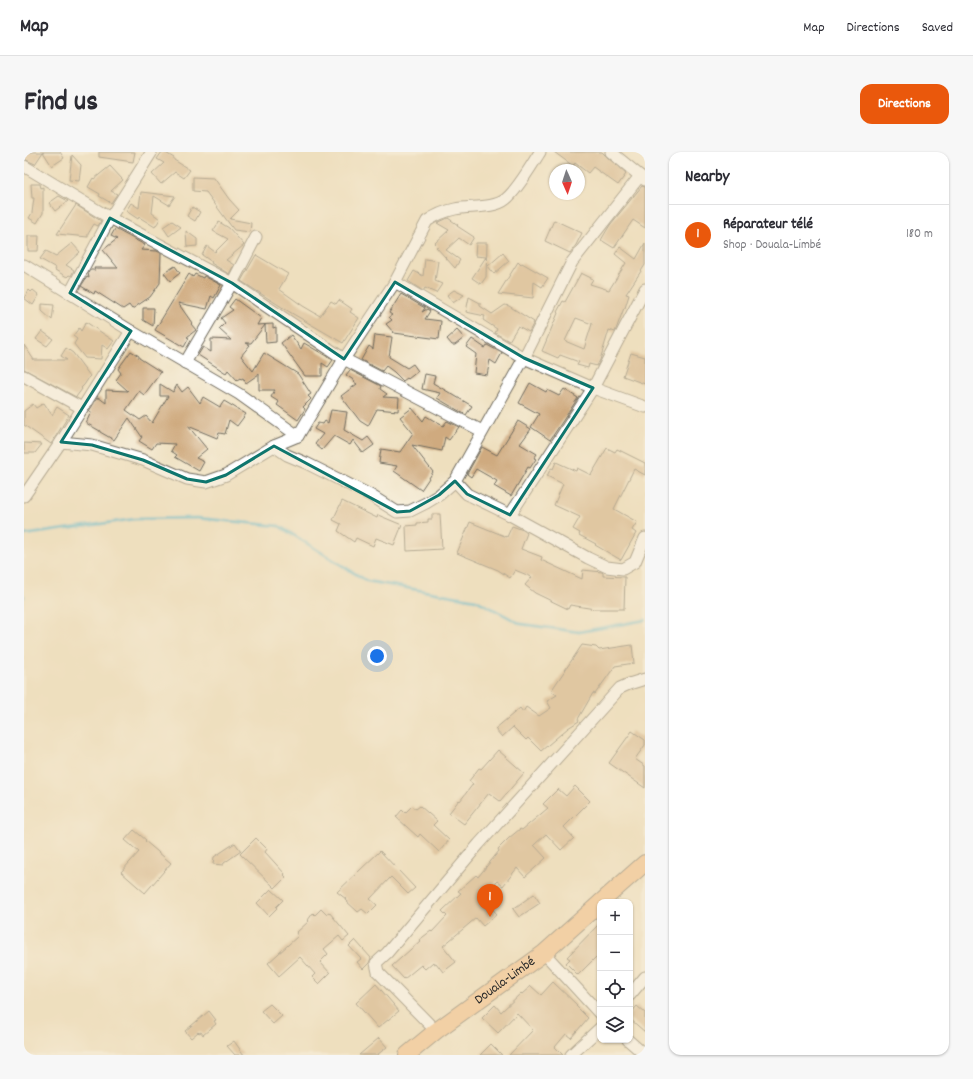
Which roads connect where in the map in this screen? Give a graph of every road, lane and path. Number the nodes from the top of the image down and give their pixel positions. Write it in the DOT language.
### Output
graph roads {
  1 [pos="540,152"];
  2 [pos="611,152"];
  3 [pos="150,153"];
  4 [pos="24,166"];
  5 [pos="642,178"];
  6 [pos="110,218"];
  7 [pos="256,237"];
  8 [pos="24,265"];
  9 [pos="395,282"];
  10 [pos="232,283"];
  11 [pos="645,289"];
  12 [pos="70,293"];
  13 [pos="131,331"];
  14 [pos="524,358"];
  15 [pos="344,359"];
  16 [pos="185,363"];
  17 [pos="24,376"];
  18 [pos="594,388"];
  19 [pos="645,407"];
  20 [pos="82,408"];
  21 [pos="482,431"];
  22 [pos="298,436"];
  23 [pos="61,442"];
  24 [pos="274,446"];
  25 [pos="455,481"];
  26 [pos="24,496"];
  27 [pos="510,515"];
  28 [pos="644,543"];
  29 [pos="645,679"];
  30 [pos="645,863"];
  31 [pos="605,899"];
  32 [pos="597,907"];
  33 [pos="544,953"];
  34 [pos="645,977"];
  35 [pos="633,991"];
  36 [pos="597,1011"];
  37 [pos="436,1031"];
  38 [pos="597,1031"];
  39 [pos="631,1043"];
  40 [pos="407,1055"];
  41 [pos="571,1055"];
  42 [pos="645,1055"];
  1 -- 9 [label="street"];
  2 -- 5 [label="street"];
  3 -- 6 [label="street"];
  4 -- 6 [label="street"];
  5 -- 14 [label="street"];
  6 -- 10 [label="street"];
  6 -- 12 [label="street"];
  7 -- 10 [label="street"];
  8 -- 12 [label="street"];
  9 -- 14 [label="street"];
  9 -- 15 [label="street"];
  10 -- 15 [label="street"];
  10 -- 16 [label="street"];
  11 -- 18 [label="street"];
  12 -- 13 [label="street"];
  13 -- 16 [label="street"];
  13 -- 20 [label="street"];
  14 -- 18 [label="street"];
  14 -- 21 [label="street"];
  15 -- 21 [label="street"];
  15 -- 22 [label="street"];
  16 -- 22 [label="street"];
  17 -- 20 [label="street"];
  18 -- 19 [label="street"];
  18 -- 27 [label="street"];
  20 -- 23 [label="street"];
  21 -- 25 [label="street"];
  22 -- 24 [label="street"];
  23 -- 24 [label="street"];
  23 -- 26 [label="street"];
  24 -- 25 [label="street"];
  25 -- 27 [label="street"];
  27 -- 28 [label="street"];
  29 -- 37 [label="street"];
  30 -- 31 [label="highway, Douala-Limbé"];
  32 -- 33 [label="highway, Douala-Limbé"];
  33 -- 36 [label="street"];
  33 -- 37 [label="highway, Douala-Limbé"];
  34 -- 35 [label="street"];
  37 -- 40 [label="highway, Douala-Limbé"];
  38 -- 41 [label="street"];
  39 -- 42 [label="street"];
}
